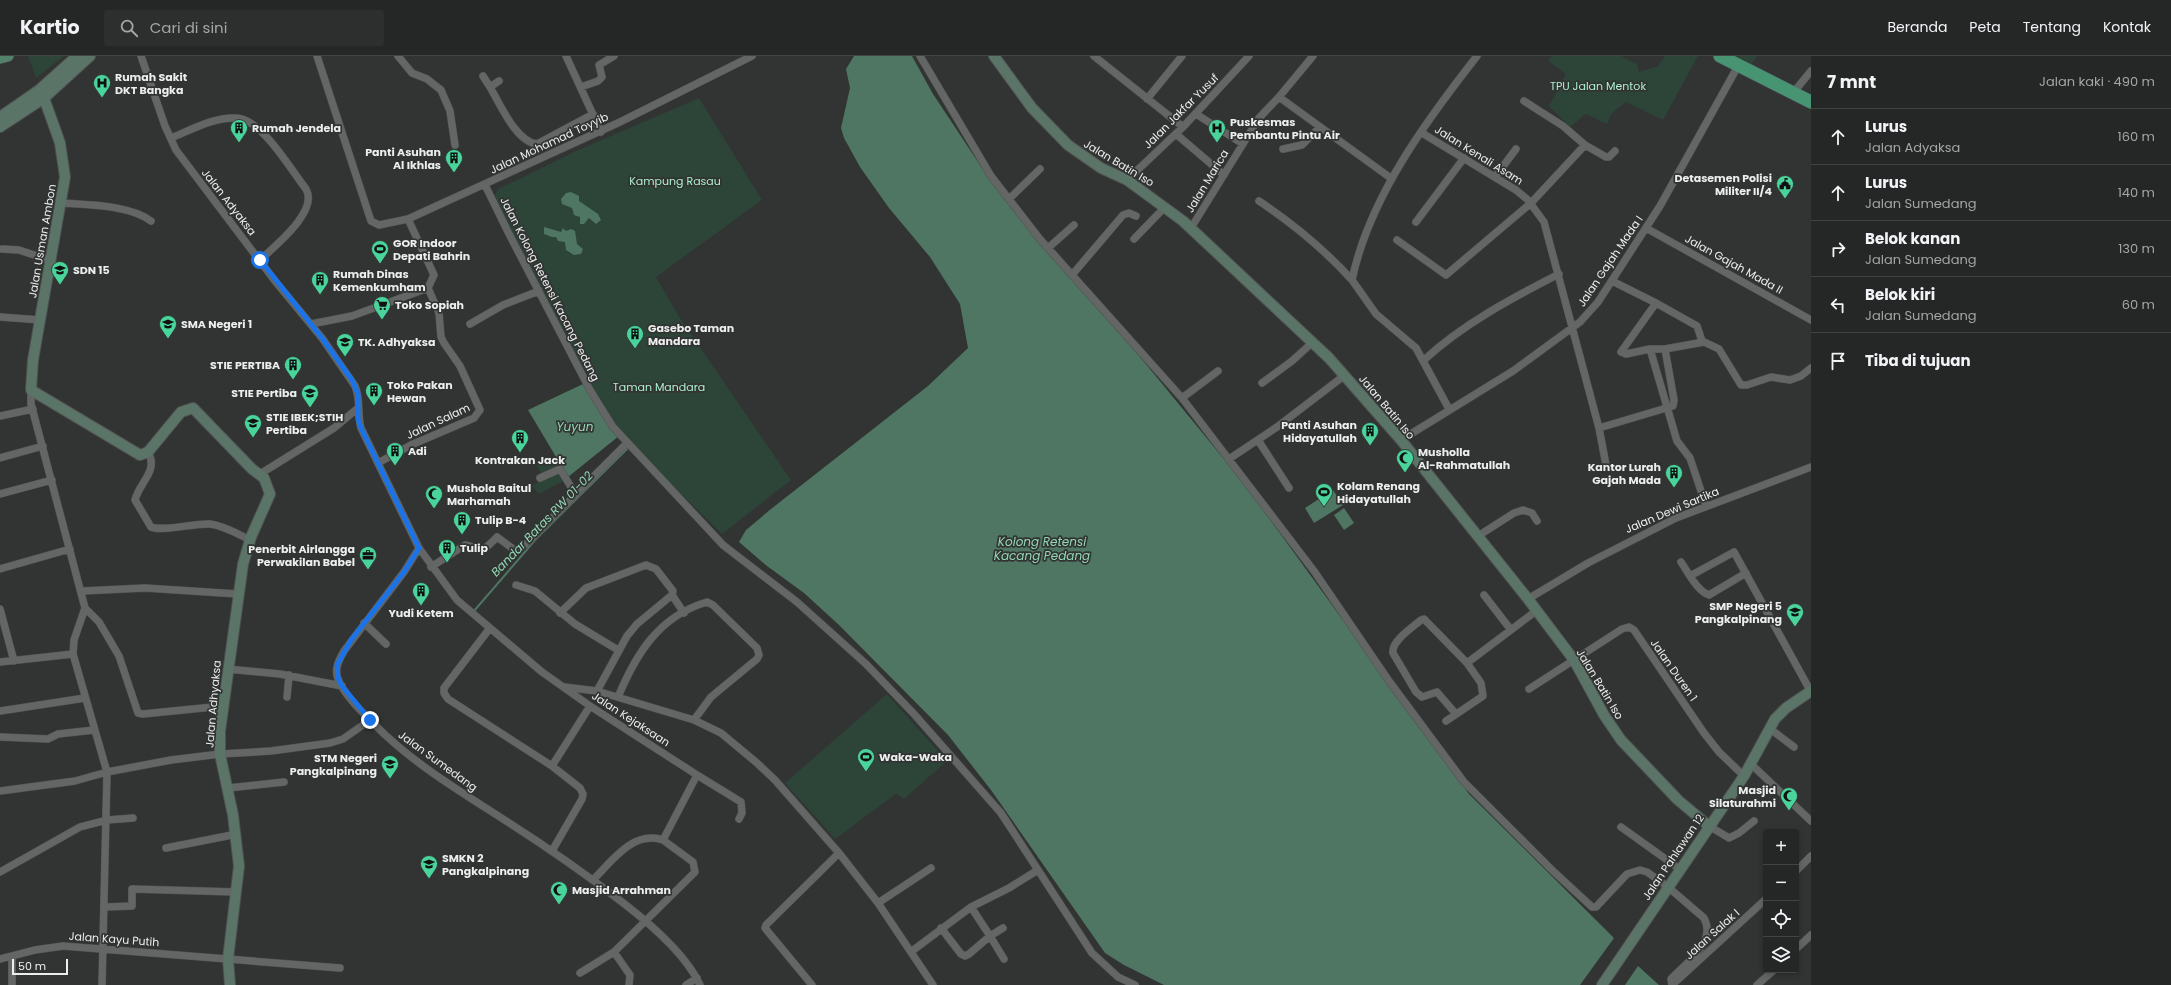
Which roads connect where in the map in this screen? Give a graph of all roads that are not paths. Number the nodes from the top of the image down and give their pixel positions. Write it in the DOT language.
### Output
graph roads {
  1 [pos="8,56"];
  2 [pos="76,56"];
  3 [pos="90,56"];
  4 [pos="142,56"];
  5 [pos="317,56"];
  6 [pos="398,56"];
  7 [pos="566,56"];
  8 [pos="614,56"];
  9 [pos="920,56"];
  10 [pos="994,56"];
  11 [pos="1094,56"];
  12 [pos="1182,56"];
  13 [pos="1249,56"];
  14 [pos="1313,56"];
  15 [pos="1477,56"];
  16 [pos="1720,56"];
  17 [pos="746,57"];
  18 [pos="0,58"];
  19 [pos="1738,66"];
  20 [pos="1811,72"];
  21 [pos="482,76"];
  22 [pos="499,81"];
  23 [pos="581,87"];
  24 [pos="490,88"];
  25 [pos="1793,93"];
  26 [pos="1279,97"];
  27 [pos="44,98"];
  28 [pos="1147,99"];
  29 [pos="1524,101"];
  30 [pos="1811,102"];
  31 [pos="593,114"];
  32 [pos="1196,114"];
  33 [pos="0,117"];
  34 [pos="0,127"];
  35 [pos="1183,127"];
  36 [pos="1320,127"];
  37 [pos="601,132"];
  38 [pos="1422,132"];
  39 [pos="1176,134"];
  40 [pos="171,138"];
  41 [pos="1242,144"];
  42 [pos="456,145"];
  43 [pos="1585,145"];
  44 [pos="1283,149"];
  45 [pos="1516,149"];
  46 [pos="1615,151"];
  47 [pos="1464,158"];
  48 [pos="1040,169"];
  49 [pos="1224,175"];
  50 [pos="1495,177"];
  51 [pos="1392,179"];
  52 [pos="1127,180"];
  53 [pos="486,185"];
  54 [pos="1009,199"];
  55 [pos="1259,201"];
  56 [pos="62,203"];
  57 [pos="1531,203"];
  58 [pos="1165,207"];
  59 [pos="1136,216"];
  60 [pos="408,219"];
  61 [pos="151,221"];
  62 [pos="1416,222"];
  63 [pos="1074,225"];
  64 [pos="1191,228"];
  65 [pos="1646,228"];
  66 [pos="1134,239"];
  67 [pos="1397,240"];
  68 [pos="1048,248"];
  69 [pos="2,249"];
  70 [pos="260,260"];
  71 [pos="52,261"];
  72 [pos="1559,274"];
  73 [pos="1072,275"];
  74 [pos="1352,280"];
  75 [pos="1612,281"];
  76 [pos="428,288"];
  77 [pos="539,291"];
  78 [pos="1656,303"];
  79 [pos="0,317"];
  80 [pos="41,320"];
  81 [pos="1811,320"];
  82 [pos="311,324"];
  83 [pos="470,324"];
  84 [pos="1573,329"];
  85 [pos="1313,342"];
  86 [pos="1704,342"];
  87 [pos="1650,349"];
  88 [pos="1665,349"];
  89 [pos="1424,360"];
  90 [pos="1811,368"];
  91 [pos="1218,371"];
  92 [pos="1345,375"];
  93 [pos="1262,383"];
  94 [pos="31,390"];
  95 [pos="1182,398"];
  96 [pos="358,408"];
  97 [pos="33,409"];
  98 [pos="1449,409"];
  99 [pos="1666,409"];
  100 [pos="0,416"];
  101 [pos="1599,428"];
  102 [pos="1258,440"];
  103 [pos="1401,440"];
  104 [pos="627,443"];
  105 [pos="43,446"];
  106 [pos="148,452"];
  107 [pos="0,458"];
  108 [pos="1229,459"];
  109 [pos="378,463"];
  110 [pos="1606,465"];
  111 [pos="1811,467"];
  112 [pos="262,476"];
  113 [pos="540,478"];
  114 [pos="52,480"];
  115 [pos="1289,488"];
  116 [pos="0,494"];
  117 [pos="576,495"];
  118 [pos="1706,506"];
  119 [pos="1537,521"];
  120 [pos="1478,536"];
  121 [pos="250,540"];
  122 [pos="419,548"];
  123 [pos="70,549"];
  124 [pos="1681,562"];
  125 [pos="431,567"];
  126 [pos="0,569"];
  127 [pos="1746,573"];
  128 [pos="1690,576"];
  129 [pos="516,585"];
  130 [pos="82,591"];
  131 [pos="238,594"];
  132 [pos="1484,595"];
  133 [pos="672,596"];
  134 [pos="1528,599"];
  135 [pos="85,608"];
  136 [pos="0,609"];
  137 [pos="1536,611"];
  138 [pos="560,613"];
  139 [pos="684,613"];
  140 [pos="364,623"];
  141 [pos="490,628"];
  142 [pos="1511,630"];
  143 [pos="386,644"];
  144 [pos="618,650"];
  145 [pos="73,654"];
  146 [pos="1574,660"];
  147 [pos="14,661"];
  148 [pos="0,662"];
  149 [pos="1467,663"];
  150 [pos="227,669"];
  151 [pos="289,675"];
  152 [pos="342,686"];
  153 [pos="562,687"];
  154 [pos="1529,689"];
  155 [pos="597,691"];
  156 [pos="1811,692"];
  157 [pos="287,697"];
  158 [pos="618,697"];
  159 [pos="85,698"];
  160 [pos="223,706"];
  161 [pos="590,706"];
  162 [pos="0,711"];
  163 [pos="1456,714"];
  164 [pos="370,720"];
  165 [pos="694,720"];
  166 [pos="1446,721"];
  167 [pos="1770,728"];
  168 [pos="94,730"];
  169 [pos="0,737"];
  170 [pos="1794,747"];
  171 [pos="220,754"];
  172 [pos="1751,764"];
  173 [pos="552,766"];
  174 [pos="106,772"];
  175 [pos="697,775"];
  176 [pos="1744,776"];
  177 [pos="284,782"];
  178 [pos="228,788"];
  179 [pos="0,791"];
  180 [pos="133,818"];
  181 [pos="739,819"];
  182 [pos="107,820"];
  183 [pos="1754,821"];
  184 [pos="1811,821"];
  185 [pos="1709,826"];
  186 [pos="1621,827"];
  187 [pos="236,834"];
  188 [pos="663,840"];
  189 [pos="166,848"];
  190 [pos="552,851"];
  191 [pos="839,853"];
  192 [pos="1811,856"];
  193 [pos="931,868"];
  194 [pos="1799,868"];
  195 [pos="1038,870"];
  196 [pos="1681,870"];
  197 [pos="0,872"];
  198 [pos="593,880"];
  199 [pos="1668,887"];
  200 [pos="236,892"];
  201 [pos="1764,901"];
  202 [pos="878,903"];
  203 [pos="105,907"];
  204 [pos="971,907"];
  205 [pos="647,921"];
  206 [pos="941,928"];
  207 [pos="1003,928"];
  208 [pos="1811,935"];
  209 [pos="990,936"];
  210 [pos="1799,946"];
  211 [pos="104,949"];
  212 [pos="912,951"];
  213 [pos="614,952"];
  214 [pos="12,956"];
  215 [pos="0,959"];
  216 [pos="228,959"];
  217 [pos="1004,959"];
  218 [pos="340,968"];
  219 [pos="580,973"];
  220 [pos="1771,973"];
  221 [pos="698,981"];
  222 [pos="12,985"];
  223 [pos="102,985"];
  224 [pos="230,985"];
  225 [pos="629,985"];
  226 [pos="686,985"];
  227 [pos="812,985"];
  228 [pos="933,985"];
  229 [pos="1135,985"];
  230 [pos="1602,985"];
  231 [pos="1672,985"];
  232 [pos="1758,985"];
  1 -- 18 [label="main road"];
  2 -- 33 [label="street"];
  3 -- 27 [label="street"];
  4 -- 40 [label="street, Jalan Adyaksa"];
  5 -- 60 [label="street, Jalan Mohamad Toyyib"];
  6 -- 42 [label="street"];
  7 -- 23 [label="street"];
  8 -- 23 [label="street"];
  9 -- 54 [label="street"];
  10 -- 52 [label="street, Jalan Batin Iso"];
  11 -- 28 [label="street"];
  12 -- 28 [label="street"];
  13 -- 32 [label="street, Jalan Jakfar Yusuf"];
  14 -- 26 [label="street"];
  15 -- 38 [label="street, Jalan Kenali Asam"];
  16 -- 19 [label="highway"];
  17 -- 37 [label="street, Jalan Mohamad Toyyib"];
  19 -- 25 [label="highway"];
  19 -- 65 [label="street, Jalan Gajah Mada I"];
  20 -- 25 [label="street"];
  21 -- 24 [label="street"];
  22 -- 24 [label="street"];
  23 -- 31 [label="street"];
  24 -- 31 [label="street"];
  25 -- 30 [label="highway"];
  26 -- 36 [label="street"];
  26 -- 41 [label="street, Jalan Marica"];
  27 -- 34 [label="street"];
  27 -- 56 [label="street, Jalan Usman Ambon"];
  28 -- 35 [label="street"];
  29 -- 43 [label="street"];
  31 -- 37 [label="street"];
  32 -- 35 [label="street, Jalan Jakfar Yusuf"];
  32 -- 41 [label="street"];
  35 -- 39 [label="street, Jalan Jakfar Yusuf"];
  36 -- 44 [label="street"];
  36 -- 51 [label="street"];
  37 -- 53 [label="street, Jalan Mohamad Toyyib"];
  38 -- 47 [label="street, Jalan Kenali Asam"];
  38 -- 51 [label="street, Jalan Kenali Asam"];
  39 -- 49 [label="street"];
  39 -- 52 [label="street, Jalan Jakfar Yusuf"];
  40 -- 70 [label="street, Jalan Adyaksa"];
  40 -- 70 [label="street"];
  41 -- 49 [label="street, Jalan Marica"];
  43 -- 46 [label="street"];
  43 -- 57 [label="street"];
  45 -- 50 [label="street"];
  47 -- 50 [label="street, Jalan Kenali Asam"];
  47 -- 62 [label="street"];
  48 -- 54 [label="street"];
  49 -- 64 [label="street, Jalan Marica"];
  50 -- 57 [label="street, Jalan Kenali Asam"];
  51 -- 74 [label="street, Jalan Kenali Asam"];
  52 -- 58 [label="street, Jalan Batin Iso"];
  53 -- 60 [label="street, Jalan Mohamad Toyyib"];
  53 -- 77 [label="street, Jalan Kolong Retensi Kacang Pedang"];
  54 -- 68 [label="street"];
  55 -- 74 [label="street"];
  56 -- 61 [label="street"];
  56 -- 71 [label="street, Jalan Usman Ambon"];
  57 -- 67 [label="street"];
  57 -- 72 [label="street, Jalan Kenali Asam"];
  58 -- 64 [label="street, Jalan Batin Iso"];
  58 -- 66 [label="street"];
  59 -- 73 [label="street"];
  60 -- 76 [label="street"];
  63 -- 68 [label="street"];
  64 -- 85 [label="street, Jalan Batin Iso"];
  65 -- 75 [label="street, Jalan Gajah Mada I"];
  65 -- 81 [label="street, Jalan Gajah Mada II"];
  68 -- 73 [label="street"];
  69 -- 71 [label="street"];
  70 -- 82 [label="street, Jalan Adyaksa"];
  71 -- 80 [label="street, Jalan Usman Ambon"];
  72 -- 84 [label="street, Jalan Kenali Asam"];
  72 -- 89 [label="street"];
  73 -- 95 [label="street"];
  74 -- 89 [label="street"];
  75 -- 78 [label="street"];
  75 -- 84 [label="street, Jalan Gajah Mada I"];
  76 -- 82 [label="street"];
  76 -- 109 [label="street, Jalan Salam"];
  77 -- 83 [label="street"];
  77 -- 104 [label="street, Jalan Kolong Retensi Kacang Pedang"];
  78 -- 86 [label="street"];
  78 -- 87 [label="street"];
  79 -- 80 [label="street"];
  80 -- 94 [label="street, Jalan Usman Ambon"];
  82 -- 96 [label="street, Jalan Adyaksa"];
  84 -- 98 [label="street, Jalan Gajah Mada I"];
  84 -- 101 [label="street, Jalan Kenali Asam"];
  85 -- 92 [label="street, Jalan Batin Iso"];
  85 -- 93 [label="street"];
  86 -- 88 [label="street"];
  86 -- 90 [label="street"];
  87 -- 88 [label="street"];
  87 -- 99 [label="street"];
  88 -- 99 [label="street"];
  89 -- 98 [label="street"];
  91 -- 95 [label="street"];
  92 -- 102 [label="street"];
  92 -- 103 [label="street, Jalan Batin Iso"];
  94 -- 97 [label="street, Jalan Usman Ambon"];
  94 -- 106 [label="street"];
  95 -- 108 [label="street"];
  96 -- 109 [label="street"];
  96 -- 112 [label="street"];
  97 -- 100 [label="street"];
  97 -- 105 [label="street, Jalan Usman Ambon"];
  98 -- 103 [label="street, Jalan Gajah Mada I"];
  99 -- 101 [label="street"];
  99 -- 118 [label="street"];
  101 -- 110 [label="street, Jalan Kenali Asam"];
  102 -- 108 [label="street"];
  102 -- 115 [label="street"];
  103 -- 120 [label="street, Jalan Batin Iso"];
  104 -- 117 [label="street"];
  104 -- 195 [label="street, Jalan Kolong Retensi Kacang Pedang"];
  105 -- 107 [label="street"];
  105 -- 114 [label="street, Jalan Usman Ambon"];
  106 -- 112 [label="street"];
  106 -- 121 [label="street"];
  108 -- 199 [label="street"];
  109 -- 122 [label="street"];
  111 -- 118 [label="street, Jalan Dewi Sartika"];
  112 -- 121 [label="street, Jalan Adhyaksa"];
  113 -- 117 [label="street"];
  114 -- 116 [label="street"];
  114 -- 123 [label="street, Jalan Usman Ambon"];
  117 -- 125 [label="street"];
  118 -- 134 [label="street, Jalan Dewi Sartika"];
  119 -- 120 [label="street"];
  120 -- 134 [label="street, Jalan Batin Iso"];
  121 -- 131 [label="street, Jalan Adhyaksa"];
  122 -- 125 [label="street, Jalan Kejaksaan"];
  122 -- 140 [label="street, Jalan Sumedang"];
  123 -- 126 [label="street"];
  123 -- 130 [label="street, Jalan Usman Ambon"];
  124 -- 128 [label="street"];
  125 -- 141 [label="street, Jalan Kejaksaan"];
  127 -- 128 [label="street"];
  127 -- 128 [label="street"];
  127 -- 156 [label="street"];
  129 -- 138 [label="street"];
  130 -- 131 [label="street"];
  130 -- 135 [label="street, Jalan Usman Ambon"];
  131 -- 150 [label="street, Jalan Adhyaksa"];
  132 -- 142 [label="street"];
  133 -- 138 [label="street"];
  133 -- 139 [label="street"];
  133 -- 144 [label="street"];
  134 -- 137 [label="street, Jalan Batin Iso"];
  135 -- 145 [label="street"];
  135 -- 160 [label="street"];
  136 -- 147 [label="street"];
  137 -- 142 [label="street"];
  137 -- 146 [label="street, Jalan Batin Iso"];
  138 -- 144 [label="street"];
  139 -- 158 [label="street"];
  139 -- 165 [label="street"];
  140 -- 143 [label="street"];
  140 -- 152 [label="street, Jalan Sumedang"];
  141 -- 153 [label="street, Jalan Kejaksaan"];
  141 -- 173 [label="street"];
  142 -- 149 [label="street"];
  144 -- 155 [label="street"];
  145 -- 147 [label="street"];
  145 -- 159 [label="street"];
  146 -- 154 [label="street"];
  146 -- 176 [label="street, Jalan Duren 1"];
  146 -- 185 [label="street, Jalan Batin Iso"];
  147 -- 148 [label="street"];
  149 -- 163 [label="street"];
  149 -- 163 [label="street"];
  150 -- 151 [label="street"];
  150 -- 160 [label="street, Jalan Adhyaksa"];
  151 -- 152 [label="street"];
  151 -- 157 [label="street"];
  152 -- 164 [label="street, Jalan Sumedang"];
  153 -- 155 [label="street"];
  153 -- 161 [label="street, Jalan Kejaksaan"];
  155 -- 158 [label="street"];
  156 -- 167 [label="street, Jalan Pahlawan 12"];
  158 -- 165 [label="street"];
  159 -- 162 [label="street"];
  159 -- 168 [label="street"];
  160 -- 171 [label="street, Jalan Adhyaksa"];
  161 -- 173 [label="street"];
  161 -- 175 [label="street, Jalan Kejaksaan"];
  163 -- 166 [label="street"];
  164 -- 171 [label="street"];
  164 -- 190 [label="street, Jalan Sumedang"];
  165 -- 191 [label="street"];
  167 -- 170 [label="street"];
  167 -- 172 [label="street, Jalan Pahlawan 12"];
  168 -- 169 [label="street"];
  168 -- 174 [label="street"];
  171 -- 174 [label="street"];
  171 -- 178 [label="street, Jalan Adhyaksa"];
  172 -- 176 [label="street, Jalan Pahlawan 12"];
  172 -- 184 [label="street"];
  173 -- 190 [label="street"];
  174 -- 179 [label="street"];
  174 -- 182 [label="street"];
  175 -- 181 [label="street, Jalan Kejaksaan"];
  175 -- 188 [label="street"];
  176 -- 185 [label="street, Jalan Pahlawan 12"];
  177 -- 178 [label="street"];
  178 -- 187 [label="street, Jalan Adhyaksa"];
  180 -- 182 [label="street"];
  182 -- 197 [label="street"];
  182 -- 203 [label="street"];
  183 -- 185 [label="street"];
  185 -- 196 [label="street, Jalan Pahlawan 12"];
  186 -- 196 [label="street"];
  187 -- 189 [label="street"];
  187 -- 200 [label="street, Jalan Adhyaksa"];
  188 -- 198 [label="street"];
  188 -- 205 [label="street"];
  190 -- 198 [label="street, Jalan Sumedang"];
  191 -- 202 [label="street"];
  191 -- 227 [label="street"];
  192 -- 194 [label="street"];
  193 -- 202 [label="street"];
  195 -- 204 [label="street"];
  195 -- 229 [label="street, Jalan Kolong Retensi Kacang Pedang"];
  196 -- 199 [label="street, Jalan Pahlawan 12"];
  198 -- 205 [label="street, Jalan Sumedang"];
  199 -- 230 [label="street, Jalan Pahlawan 12"];
  199 -- 231 [label="street"];
  200 -- 203 [label="street"];
  200 -- 216 [label="street, Jalan Adhyaksa"];
  201 -- 231 [label="street, Jalan Salak I"];
  202 -- 212 [label="street"];
  203 -- 211 [label="street"];
  204 -- 206 [label="street"];
  204 -- 209 [label="street"];
  205 -- 213 [label="street"];
  205 -- 221 [label="street, Jalan Sumedang"];
  206 -- 209 [label="street"];
  206 -- 212 [label="street"];
  207 -- 209 [label="street"];
  208 -- 210 [label="street"];
  209 -- 217 [label="street"];
  211 -- 214 [label="street, Jalan Kayu Putih"];
  211 -- 216 [label="street, Jalan Kayu Putih"];
  211 -- 223 [label="street"];
  212 -- 228 [label="street"];
  213 -- 219 [label="street"];
  213 -- 225 [label="street"];
  214 -- 215 [label="street, Jalan Kayu Putih"];
  214 -- 222 [label="street"];
  216 -- 218 [label="street, Jalan Kayu Putih"];
  216 -- 224 [label="street, Jalan Adhyaksa"];
  220 -- 232 [label="street"];
  221 -- 226 [label="street"];
}
